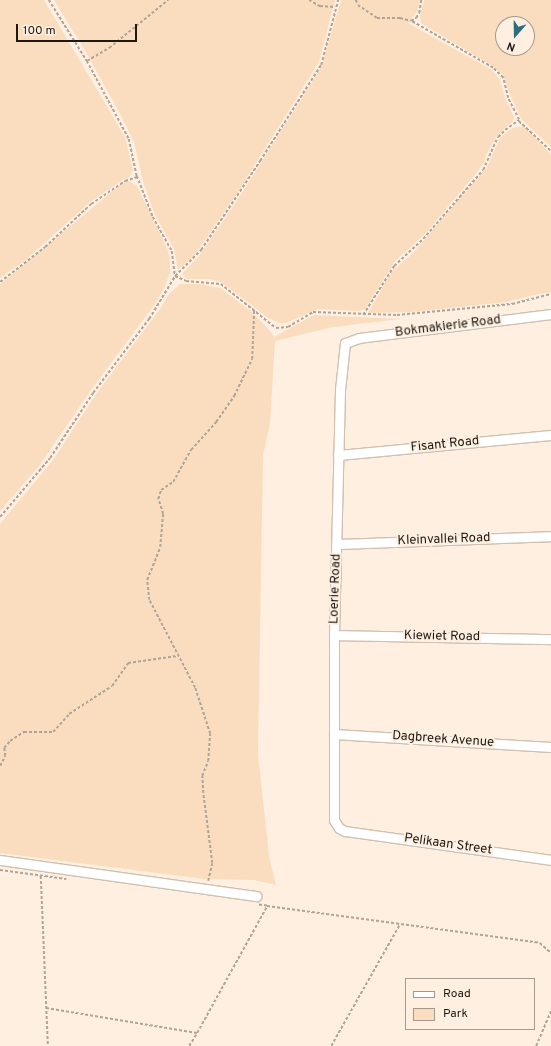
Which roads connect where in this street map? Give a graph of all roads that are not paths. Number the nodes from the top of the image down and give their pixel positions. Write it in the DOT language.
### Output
graph roads {
  1 [pos="551,314"];
  2 [pos="345,343"];
  3 [pos="551,435"];
  4 [pos="338,455"];
  5 [pos="551,536"];
  6 [pos="337,544"];
  7 [pos="334,635"];
  8 [pos="551,639"];
  9 [pos="334,734"];
  10 [pos="551,747"];
  11 [pos="345,831"];
  12 [pos="0,860"];
  13 [pos="551,860"];
  14 [pos="254,900"];
  1 -- 2 [label="street, Bokmakierie Road"];
  2 -- 4 [label="street, Loerie Road"];
  3 -- 4 [label="street, Fisant Road"];
  4 -- 6 [label="street, Loerie Road"];
  5 -- 6 [label="street, Kleinvallei Road"];
  6 -- 7 [label="street, Loerie Road"];
  7 -- 8 [label="street, Kiewiet Road"];
  7 -- 9 [label="street, Loerie Road"];
  9 -- 10 [label="street, Dagbreek Avenue"];
  9 -- 11 [label="street, Loerie Road"];
  11 -- 13 [label="street, Pelikaan Street"];
  12 -- 14 [label="street"];
}
